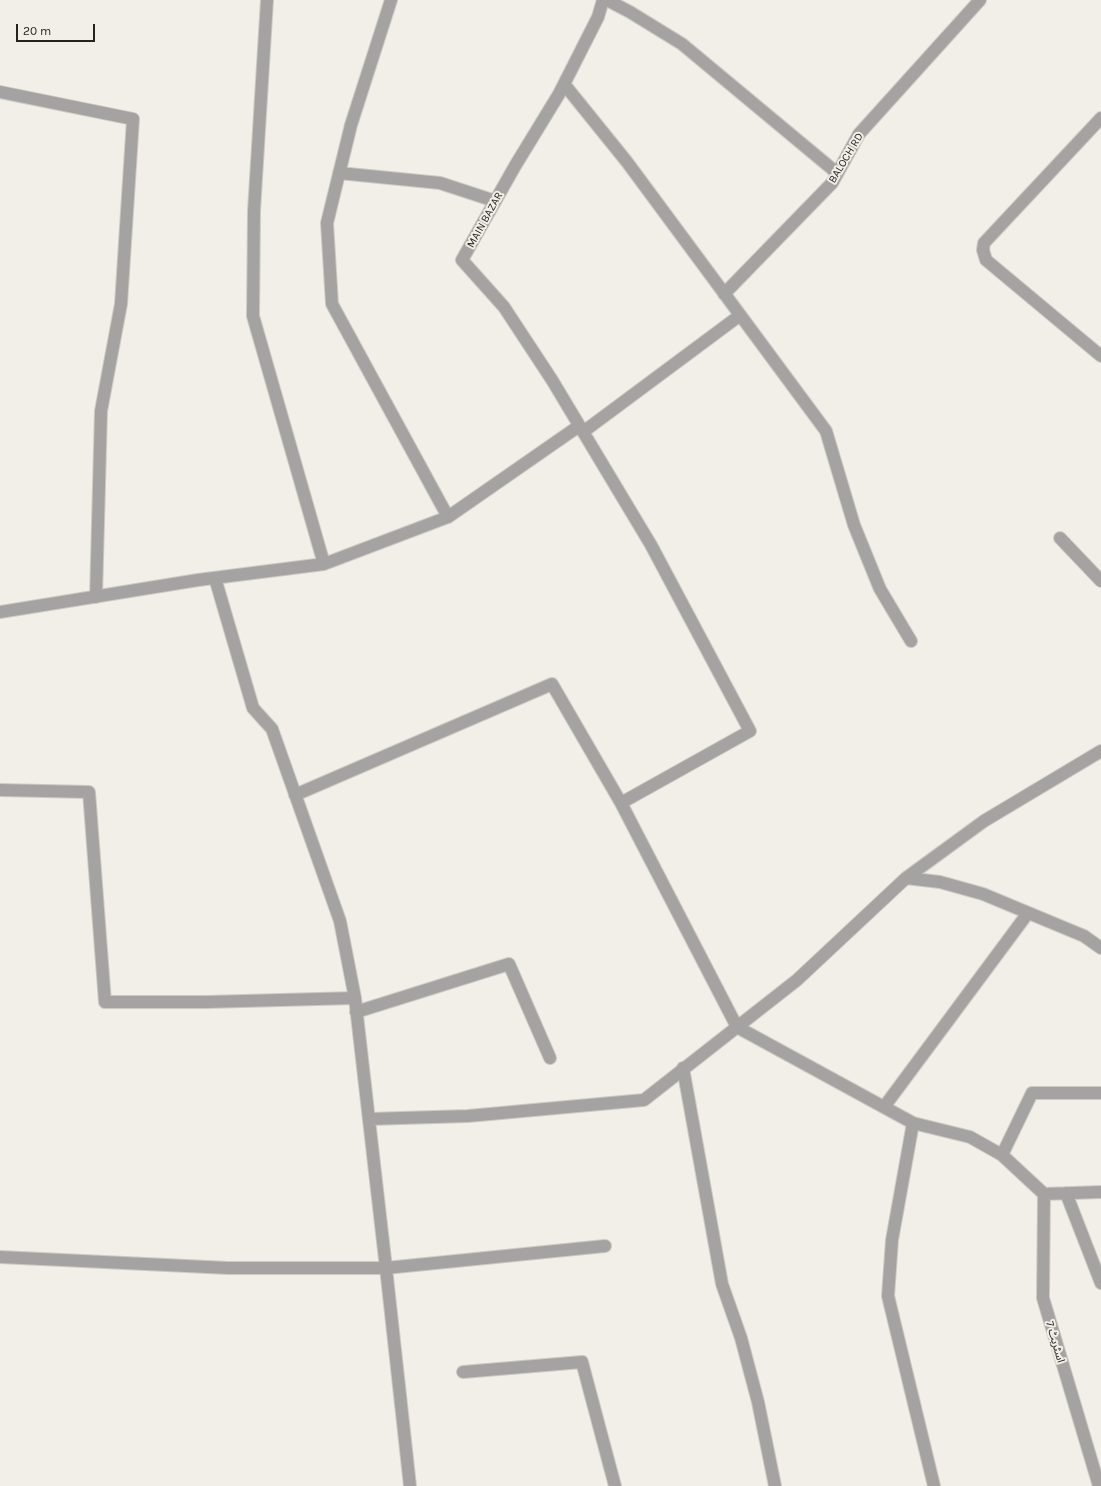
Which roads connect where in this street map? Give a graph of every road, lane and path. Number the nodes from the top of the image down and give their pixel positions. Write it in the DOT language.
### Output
graph roads {
  1 [pos="267,0"];
  2 [pos="391,0"];
  3 [pos="603,0"];
  4 [pos="607,0"];
  5 [pos="980,0"];
  6 [pos="564,84"];
  7 [pos="0,92"];
  8 [pos="1101,118"];
  9 [pos="339,173"];
  10 [pos="838,173"];
  11 [pos="495,201"];
  12 [pos="724,294"];
  13 [pos="739,316"];
  14 [pos="1101,356"];
  15 [pos="581,429"];
  16 [pos="448,517"];
  17 [pos="1060,538"];
  18 [pos="324,564"];
  19 [pos="215,578"];
  20 [pos="1101,581"];
  21 [pos="96,597"];
  22 [pos="0,612"];
  23 [pos="911,641"];
  24 [pos="1101,751"];
  25 [pos="0,790"];
  26 [pos="295,795"];
  27 [pos="621,803"];
  28 [pos="906,878"];
  29 [pos="1028,913"];
  30 [pos="1101,948"];
  31 [pos="355,998"];
  32 [pos="356,1012"];
  33 [pos="738,1026"];
  34 [pos="550,1058"];
  35 [pos="683,1068"];
  36 [pos="1101,1093"];
  37 [pos="884,1107"];
  38 [pos="369,1119"];
  39 [pos="913,1123"];
  40 [pos="1002,1155"];
  41 [pos="1101,1192"];
  42 [pos="1066,1193"];
  43 [pos="1044,1194"];
  44 [pos="605,1246"];
  45 [pos="0,1257"];
  46 [pos="386,1268"];
  47 [pos="1101,1283"];
  48 [pos="463,1372"];
  49 [pos="410,1486"];
  50 [pos="615,1486"];
  51 [pos="775,1486"];
  52 [pos="934,1486"];
  53 [pos="1099,1486"];
  1 -- 18 [label="street"];
  2 -- 9 [label="street"];
  3 -- 6 [label="street, MAIN BAZAR"];
  4 -- 10 [label="street"];
  5 -- 10 [label="street, BALOCH RD"];
  6 -- 11 [label="street, MAIN BAZAR"];
  6 -- 12 [label="street"];
  7 -- 21 [label="street"];
  8 -- 14 [label="street"];
  9 -- 11 [label="street"];
  9 -- 16 [label="street"];
  10 -- 12 [label="street, BALOCH RD"];
  11 -- 15 [label="street, MAIN BAZAR"];
  12 -- 13 [label="street"];
  13 -- 15 [label="street"];
  13 -- 23 [label="street"];
  15 -- 16 [label="street"];
  15 -- 27 [label="street"];
  16 -- 18 [label="street"];
  17 -- 20 [label="street"];
  18 -- 19 [label="street"];
  19 -- 21 [label="street"];
  19 -- 26 [label="street"];
  21 -- 22 [label="street"];
  24 -- 28 [label="street"];
  25 -- 31 [label="street"];
  26 -- 27 [label="street"];
  26 -- 31 [label="street"];
  27 -- 33 [label="street"];
  28 -- 29 [label="street"];
  28 -- 33 [label="street"];
  29 -- 30 [label="street"];
  29 -- 37 [label="street"];
  31 -- 32 [label="street"];
  32 -- 34 [label="street"];
  32 -- 38 [label="street"];
  33 -- 35 [label="street"];
  33 -- 37 [label="street"];
  35 -- 38 [label="street"];
  35 -- 51 [label="street"];
  36 -- 40 [label="street"];
  37 -- 39 [label="street"];
  38 -- 46 [label="street"];
  39 -- 40 [label="street"];
  39 -- 52 [label="street"];
  40 -- 43 [label="street"];
  41 -- 42 [label="street"];
  42 -- 43 [label="street"];
  42 -- 47 [label="street"];
  43 -- 53 [label="street, اسٹریٹ 7"];
  44 -- 46 [label="street"];
  45 -- 46 [label="street"];
  46 -- 49 [label="street"];
  48 -- 50 [label="street"];
}
